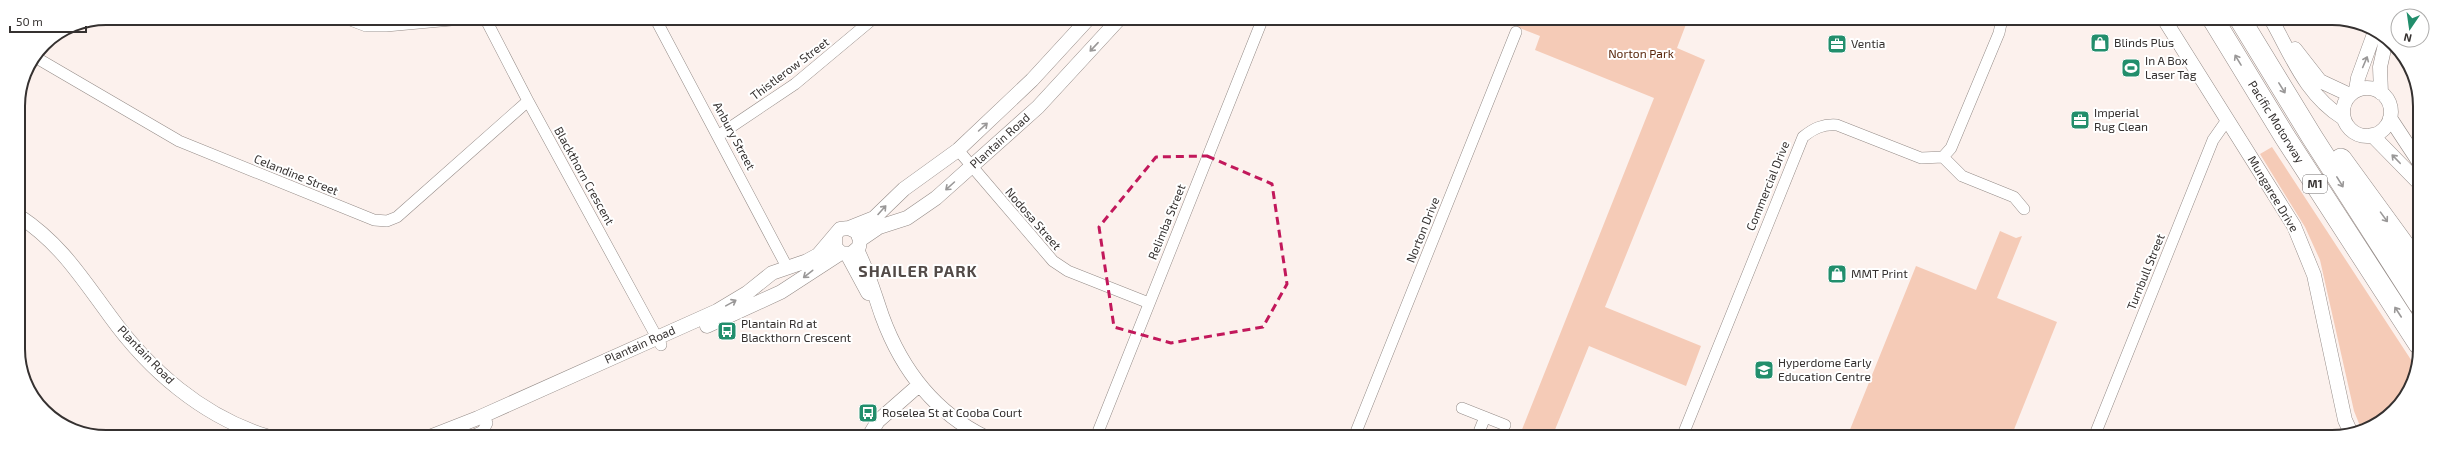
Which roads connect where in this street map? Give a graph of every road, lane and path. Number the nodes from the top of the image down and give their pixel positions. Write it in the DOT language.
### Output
graph roads {
  1 [pos="363,25"];
  2 [pos="397,25"];
  3 [pos="489,25"];
  4 [pos="659,25"];
  5 [pos="866,25"];
  6 [pos="1083,25"];
  7 [pos="1114,25"];
  8 [pos="1260,25"];
  9 [pos="2001,25"];
  10 [pos="2168,25"];
  11 [pos="2217,25"];
  12 [pos="2244,25"];
  13 [pos="2274,25"];
  14 [pos="1516,32"];
  15 [pos="2373,37"];
  16 [pos="2282,39"];
  17 [pos="2385,45"];
  18 [pos="40,60"];
  19 [pos="2353,93"];
  20 [pos="2381,93"];
  21 [pos="528,101"];
  22 [pos="2343,118"];
  23 [pos="2390,118"];
  24 [pos="2227,120"];
  25 [pos="719,135"];
  26 [pos="2372,135"];
  27 [pos="2312,137"];
  28 [pos="958,150"];
  29 [pos="2413,154"];
  30 [pos="1943,157"];
  31 [pos="971,167"];
  32 [pos="2413,177"];
  33 [pos="2024,209"];
  34 [pos="25,221"];
  35 [pos="849,228"];
  36 [pos="835,236"];
  37 [pos="851,249"];
  38 [pos="2413,258"];
  39 [pos="787,267"];
  40 [pos="2413,295"];
  41 [pos="1149,303"];
  42 [pos="111,317"];
  43 [pos="2413,335"];
  44 [pos="659,341"];
  45 [pos="919,385"];
  46 [pos="1462,408"];
  47 [pos="1485,417"];
  48 [pos="487,423"];
  49 [pos="1505,425"];
  50 [pos="2349,428"];
  51 [pos="227,430"];
  52 [pos="253,430"];
  53 [pos="447,430"];
  54 [pos="471,430"];
  55 [pos="484,430"];
  56 [pos="873,430"];
  57 [pos="974,430"];
  58 [pos="1099,430"];
  59 [pos="1357,430"];
  60 [pos="1480,430"];
  61 [pos="1685,430"];
  62 [pos="2097,430"];
  1 -- 2 [label="street"];
  3 -- 21 [label="street, Blackthorn Crescent"];
  4 -- 25 [label="street, Anbury Street"];
  5 -- 25 [label="street, Thistlerow Street"];
  28 -- 6 [label="street, Plantain Road, one-way"];
  7 -- 31 [label="street, Plantain Road, one-way"];
  8 -- 41 [label="street, Relimba Street"];
  9 -- 30 [label="street"];
  10 -- 24 [label="street, Mungaree Drive"];
  43 -- 11 [label="highway, Pacific Motorway / M1, one-way"];
  12 -- 27 [label="highway, Pacific Motorway / M1, one-way"];
  13 -- 16 [label="street"];
  14 -- 59 [label="street, Norton Drive"];
  19 -- 15 [label="street, one-way"];
  16 -- 19 [label="street"];
  16 -- 22 [label="street"];
  17 -- 20 [label="street"];
  18 -- 21 [label="street, Celandine Street"];
  19 -- 20 [label="street"];
  19 -- 22 [label="street"];
  20 -- 23 [label="street"];
  21 -- 44 [label="street, Blackthorn Crescent"];
  22 -- 26 [label="street"];
  23 -- 26 [label="street"];
  23 -- 29 [label="street"];
  24 -- 50 [label="street, Mungaree Drive"];
  24 -- 62 [label="street, Turnbull Street"];
  25 -- 39 [label="street, Anbury Street"];
  32 -- 26 [label="street, one-way"];
  27 -- 38 [label="highway, one-way"];
  27 -- 40 [label="highway, Pacific Motorway / M1, one-way"];
  28 -- 31 [label="street, Nodosa Street"];
  35 -- 28 [label="street, Plantain Road, one-way"];
  30 -- 33 [label="street"];
  30 -- 61 [label="street, Commercial Drive"];
  31 -- 37 [label="street, Plantain Road, one-way"];
  31 -- 41 [label="street, Nodosa Street"];
  34 -- 42 [label="street, Plantain Road"];
  35 -- 36 [label="street, Plantain Road"];
  35 -- 37 [label="street"];
  36 -- 37 [label="street"];
  36 -- 39 [label="street, Plantain Road"];
  37 -- 44 [label="street, Plantain Road, one-way"];
  37 -- 45 [label="street"];
  44 -- 39 [label="street, Plantain Road, one-way"];
  41 -- 58 [label="street, Relimba Street"];
  42 -- 51 [label="street, Plantain Road"];
  42 -- 52 [label="street, Plantain Road"];
  44 -- 48 [label="street, Plantain Road"];
  44 -- 53 [label="street, Plantain Road"];
  45 -- 56 [label="street"];
  45 -- 57 [label="street"];
  46 -- 47 [label="street"];
  47 -- 49 [label="street"];
  47 -- 60 [label="street"];
  48 -- 54 [label="street, Plantain Road"];
  48 -- 55 [label="street"];
}
